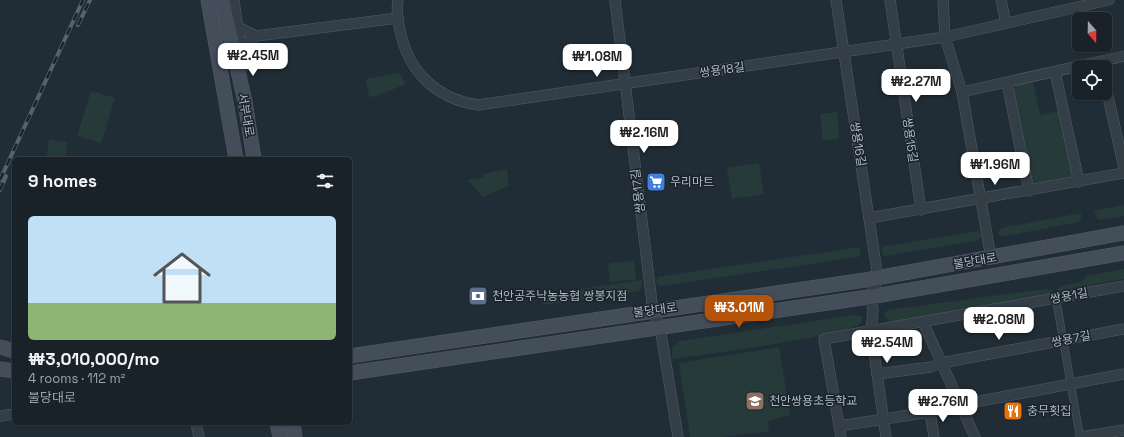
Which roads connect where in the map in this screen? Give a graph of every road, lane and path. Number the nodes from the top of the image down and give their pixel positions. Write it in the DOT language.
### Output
graph roads {
  1 [pos="202,0"];
  2 [pos="208,0"];
  3 [pos="222,0"];
  4 [pos="233,0"];
  5 [pos="398,0"];
  6 [pos="615,0"];
  7 [pos="836,0"];
  8 [pos="890,0"];
  9 [pos="943,0"];
  10 [pos="1001,0"];
  11 [pos="1109,0"];
  12 [pos="398,18"];
  13 [pos="1006,24"];
  14 [pos="238,26"];
  15 [pos="256,36"];
  16 [pos="945,37"];
  17 [pos="896,44"];
  18 [pos="240,48"];
  19 [pos="844,52"];
  20 [pos="1124,56"];
  21 [pos="1112,60"];
  22 [pos="1072,69"];
  23 [pos="1055,72"];
  24 [pos="1007,83"];
  25 [pos="626,84"];
  26 [pos="962,92"];
  27 [pos="226,96"];
  28 [pos="1109,100"];
  29 [pos="245,102"];
  30 [pos="236,157"];
  31 [pos="254,157"];
  32 [pos="1124,168"];
  33 [pos="1124,173"];
  34 [pos="1079,182"];
  35 [pos="1029,191"];
  36 [pos="981,200"];
  37 [pos="921,210"];
  38 [pos="869,218"];
  39 [pos="1124,233"];
  40 [pos="1124,253"];
  41 [pos="991,258"];
  42 [pos="1124,286"];
  43 [pos="874,287"];
  44 [pos="1056,299"];
  45 [pos="653,311"];
  46 [pos="923,322"];
  47 [pos="660,327"];
  48 [pos="1124,329"];
  49 [pos="871,331"];
  50 [pos="1064,340"];
  51 [pos="0,348"];
  52 [pos="12,351"];
  53 [pos="352,356"];
  54 [pos="941,363"];
  55 [pos="0,369"];
  56 [pos="12,371"];
  57 [pos="352,374"];
  58 [pos="877,374"];
  59 [pos="1124,374"];
  60 [pos="1072,384"];
  61 [pos="959,405"];
  62 [pos="930,412"];
  63 [pos="12,414"];
  64 [pos="0,416"];
  65 [pos="884,418"];
  66 [pos="196,425"];
  67 [pos="277,425"];
  68 [pos="293,425"];
  69 [pos="839,426"];
  70 [pos="1124,430"];
  71 [pos="199,437"];
  72 [pos="280,437"];
  73 [pos="295,437"];
  74 [pos="678,437"];
  75 [pos="841,437"];
  76 [pos="886,437"];
  77 [pos="934,437"];
  78 [pos="975,437"];
  79 [pos="1081,437"];
  1 -- 27 [label="street"];
  2 -- 27 [label="main road, 서부대로"];
  3 -- 29 [label="main road, 서부대로"];
  4 -- 14 [label="street"];
  5 -- 12 [label="street, 쌍용18길"];
  6 -- 25 [label="street, 쌍용17길"];
  7 -- 19 [label="street, 쌍용16길"];
  8 -- 17 [label="street, 쌍용15길"];
  9 -- 16 [label="street"];
  10 -- 13 [label="street"];
  11 -- 13 [label="street, 쌍용18길"];
  12 -- 15 [label="street"];
  12 -- 25 [label="street, 쌍용18길"];
  13 -- 16 [label="street, 쌍용18길"];
  14 -- 15 [label="street"];
  14 -- 18 [label="street"];
  15 -- 18 [label="street"];
  16 -- 17 [label="street, 쌍용18길"];
  16 -- 26 [label="street"];
  17 -- 19 [label="street, 쌍용18길"];
  17 -- 37 [label="street, 쌍용15길"];
  18 -- 29 [label="street"];
  19 -- 25 [label="street, 쌍용18길"];
  19 -- 38 [label="street, 쌍용16길"];
  20 -- 21 [label="street"];
  22 -- 23 [label="street"];
  23 -- 24 [label="street"];
  23 -- 34 [label="street"];
  24 -- 26 [label="street"];
  24 -- 35 [label="street"];
  25 -- 45 [label="street, 쌍용17길"];
  26 -- 36 [label="street"];
  27 -- 30 [label="main road, 서부대로"];
  28 -- 32 [label="street"];
  29 -- 31 [label="main road, 서부대로"];
  33 -- 34 [label="street"];
  34 -- 35 [label="street"];
  35 -- 36 [label="street"];
  36 -- 37 [label="street"];
  36 -- 41 [label="street"];
  37 -- 38 [label="street"];
  38 -- 43 [label="street, 쌍용16길"];
  39 -- 41 [label="main road, 불당대로"];
  40 -- 43 [label="main road, 불당대로"];
  41 -- 43 [label="main road, 불당대로"];
  42 -- 44 [label="street, 쌍용1길"];
  43 -- 45 [label="main road, 불당대로"];
  43 -- 47 [label="main road, 불당대로"];
  43 -- 49 [label="street, 쌍용16길"];
  44 -- 46 [label="street, 쌍용1길"];
  44 -- 50 [label="street"];
  45 -- 47 [label="street, 쌍용17길"];
  45 -- 53 [label="main road, 불당대로"];
  46 -- 49 [label="street, 쌍용1길"];
  46 -- 54 [label="street"];
  47 -- 57 [label="main road, 불당대로"];
  47 -- 74 [label="street, 쌍용17길"];
  48 -- 50 [label="street, 쌍용7길"];
  49 -- 58 [label="street, 쌍용16길"];
  49 -- 69 [label="street, 쌍용1길"];
  50 -- 54 [label="street, 쌍용7길"];
  50 -- 60 [label="street"];
  51 -- 52 [label="main road"];
  54 -- 58 [label="street, 쌍용7길"];
  54 -- 61 [label="street"];
  55 -- 56 [label="main road"];
  58 -- 65 [label="street, 쌍용16길"];
  59 -- 60 [label="street"];
  60 -- 61 [label="street"];
  60 -- 79 [label="street"];
  61 -- 62 [label="street"];
  61 -- 78 [label="street"];
  62 -- 65 [label="street"];
  62 -- 77 [label="street"];
  63 -- 64 [label="street"];
  65 -- 69 [label="street"];
  65 -- 76 [label="street, 쌍용16길"];
  66 -- 71 [label="street"];
  67 -- 72 [label="main road"];
  68 -- 73 [label="main road"];
  69 -- 75 [label="street"];
  70 -- 79 [label="street"];
}
